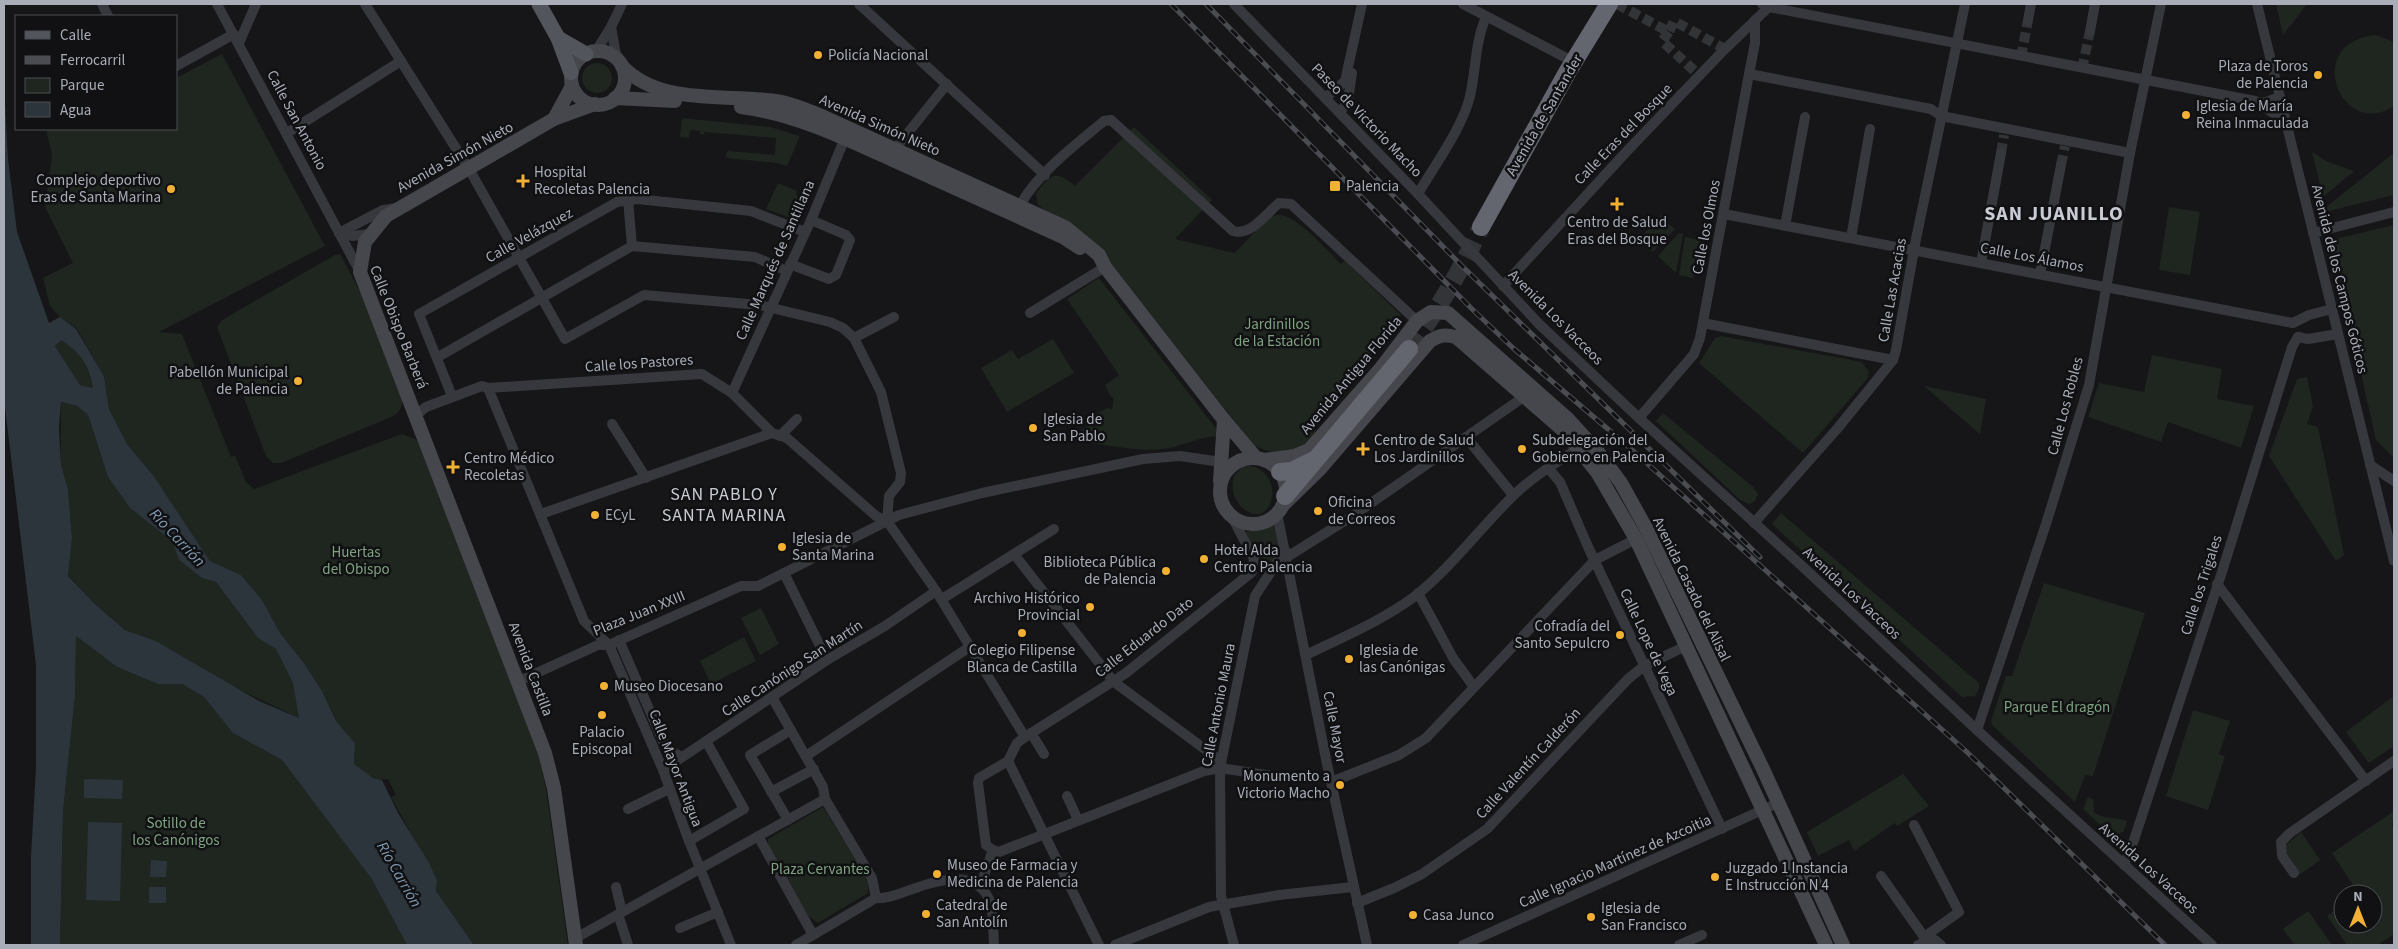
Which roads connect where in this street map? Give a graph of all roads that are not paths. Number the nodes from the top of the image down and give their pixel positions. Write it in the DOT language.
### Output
graph roads {
  1 [pos="217,4"];
  2 [pos="256,4"];
  3 [pos="365,4"];
  4 [pos="539,4"];
  5 [pos="622,4"];
  6 [pos="859,4"];
  7 [pos="1234,4"];
  8 [pos="1362,4"];
  9 [pos="1463,4"];
  10 [pos="1609,4"];
  11 [pos="1965,4"];
  12 [pos="2031,4"];
  13 [pos="2095,4"];
  14 [pos="2161,4"];
  15 [pos="2257,4"];
  16 [pos="1767,5"];
  17 [pos="1486,17"];
  18 [pos="1755,20"];
  19 [pos="2028,20"];
  20 [pos="611,27"];
  21 [pos="2090,31"];
  22 [pos="1739,36"];
  23 [pos="558,38"];
  24 [pos="236,39"];
  25 [pos="1355,42"];
  26 [pos="1754,43"];
  27 [pos="1956,44"];
  28 [pos="591,52"];
  29 [pos="401,61"];
  30 [pos="1574,62"];
  31 [pos="620,63"];
  32 [pos="178,65"];
  33 [pos="1750,74"];
  34 [pos="572,80"];
  35 [pos="2144,82"];
  36 [pos="947,84"];
  37 [pos="2280,97"];
  38 [pos="615,98"];
  39 [pos="1325,98"];
  40 [pos="2263,103"];
  41 [pos="595,104"];
  42 [pos="1340,113"];
  43 [pos="1941,116"];
  44 [pos="1805,117"];
  45 [pos="554,119"];
  46 [pos="2285,122"];
  47 [pos="1870,129"];
  48 [pos="287,133"];
  49 [pos="845,138"];
  50 [pos="895,149"];
  51 [pos="2001,153"];
  52 [pos="2130,153"];
  53 [pos="2061,165"];
  54 [pos="470,169"];
  55 [pos="927,175"];
  56 [pos="1045,175"];
  57 [pos="1418,194"];
  58 [pos="970,195"];
  59 [pos="628,199"];
  60 [pos="1020,205"];
  61 [pos="398,208"];
  62 [pos="2394,212"];
  63 [pos="1724,214"];
  64 [pos="810,220"];
  65 [pos="1785,226"];
  66 [pos="1481,227"];
  67 [pos="805,232"];
  68 [pos="339,233"];
  69 [pos="2313,233"];
  70 [pos="369,234"];
  71 [pos="1063,238"];
  72 [pos="1851,238"];
  73 [pos="632,246"];
  74 [pos="1914,250"];
  75 [pos="349,252"];
  76 [pos="520,257"];
  77 [pos="1477,258"];
  78 [pos="1981,262"];
  79 [pos="788,267"];
  80 [pos="1105,267"];
  81 [pos="360,272"];
  82 [pos="2040,274"];
  83 [pos="1503,286"];
  84 [pos="2105,286"];
  85 [pos="542,297"];
  86 [pos="770,308"];
  87 [pos="2332,309"];
  88 [pos="1431,312"];
  89 [pos="1030,313"];
  90 [pos="894,316"];
  91 [pos="1417,321"];
  92 [pos="1703,323"];
  93 [pos="2293,323"];
  94 [pos="2338,334"];
  95 [pos="2298,337"];
  96 [pos="854,338"];
  97 [pos="2321,338"];
  98 [pos="1430,341"];
  99 [pos="1409,350"];
  100 [pos="2342,350"];
  101 [pos="438,357"];
  102 [pos="1893,360"];
  103 [pos="488,388"];
  104 [pos="732,393"];
  105 [pos="452,396"];
  106 [pos="1525,396"];
  107 [pos="416,415"];
  108 [pos="797,418"];
  109 [pos="1639,418"];
  110 [pos="1224,420"];
  111 [pos="612,424"];
  112 [pos="776,435"];
  113 [pos="1466,437"];
  114 [pos="1584,445"];
  115 [pos="1318,456"];
  116 [pos="1260,459"];
  117 [pos="1220,462"];
  118 [pos="2370,465"];
  119 [pos="1549,468"];
  120 [pos="1280,472"];
  121 [pos="646,478"];
  122 [pos="2394,480"];
  123 [pos="1220,487"];
  124 [pos="1513,495"];
  125 [pos="1281,505"];
  126 [pos="541,514"];
  127 [pos="1232,516"];
  128 [pos="887,521"];
  129 [pos="1754,523"];
  130 [pos="1054,529"];
  131 [pos="1636,539"];
  132 [pos="1286,553"];
  133 [pos="1014,554"];
  134 [pos="1594,560"];
  135 [pos="2394,561"];
  136 [pos="784,573"];
  137 [pos="2217,584"];
  138 [pos="939,595"];
  139 [pos="1416,595"];
  140 [pos="614,642"];
  141 [pos="972,646"];
  142 [pos="1686,646"];
  143 [pos="1306,655"];
  144 [pos="827,660"];
  145 [pos="1644,666"];
  146 [pos="519,681"];
  147 [pos="1114,682"];
  148 [pos="1474,687"];
  149 [pos="772,697"];
  150 [pos="791,730"];
  151 [pos="1977,730"];
  152 [pos="1028,735"];
  153 [pos="706,741"];
  154 [pos="1044,754"];
  155 [pos="806,756"];
  156 [pos="682,757"];
  157 [pos="1008,761"];
  158 [pos="2394,761"];
  159 [pos="1220,765"];
  160 [pos="814,769"];
  161 [pos="664,770"];
  162 [pos="1273,776"];
  163 [pos="2366,781"];
  164 [pos="1331,782"];
  165 [pos="669,789"];
  166 [pos="771,792"];
  167 [pos="1066,796"];
  168 [pos="826,799"];
  169 [pos="1778,803"];
  170 [pos="628,809"];
  171 [pos="1762,810"];
  172 [pos="788,820"];
  173 [pos="1078,820"];
  174 [pos="1914,824"];
  175 [pos="1722,829"];
  176 [pos="1044,834"];
  177 [pos="758,836"];
  178 [pos="689,840"];
  179 [pos="992,850"];
  180 [pos="2124,864"];
  181 [pos="701,868"];
  182 [pos="2294,873"];
  183 [pos="1881,876"];
  184 [pos="616,887"];
  185 [pos="980,887"];
  186 [pos="1354,887"];
  187 [pos="876,898"];
  188 [pos="1357,903"];
  189 [pos="1223,905"];
  190 [pos="718,912"];
  191 [pos="620,913"];
  192 [pos="680,928"];
  193 [pos="813,935"];
  194 [pos="1702,935"];
  195 [pos="1923,941"];
  196 [pos="575,942"];
  197 [pos="628,945"];
  198 [pos="730,945"];
  199 [pos="796,945"];
  200 [pos="994,945"];
  201 [pos="1100,945"];
  202 [pos="1115,945"];
  203 [pos="1234,945"];
  204 [pos="1367,945"];
  205 [pos="1467,945"];
  206 [pos="1679,945"];
  207 [pos="1826,945"];
  208 [pos="1843,945"];
  209 [pos="1941,945"];
  210 [pos="2212,945"];
  1 -- 24 [label="street, Calle San Antonio"];
  2 -- 24 [label="street"];
  3 -- 29 [label="street"];
  4 -- 23 [label="main road"];
  5 -- 20 [label="street"];
  6 -- 36 [label="street"];
  7 -- 39 [label="street, Paseo de Victorio Macho"];
  8 -- 25 [label="street"];
  9 -- 17 [label="street"];
  10 -- 30 [label="highway, Avenida de Santander"];
  11 -- 27 [label="street, Calle Las Acacias"];
  12 -- 19 [label="street"];
  13 -- 21 [label="street"];
  14 -- 35 [label="street, Calle Los Robles"];
  15 -- 37 [label="street, Avenida de los Campos Góticos"];
  16 -- 18 [label="street, Calle Eras del Bosque"];
  16 -- 27 [label="street"];
  17 -- 30 [label="street"];
  17 -- 57 [label="street"];
  18 -- 22 [label="street, Calle Eras del Bosque"];
  18 -- 26 [label="street, Calle los Olmos"];
  20 -- 28 [label="street"];
  20 -- 31 [label="street"];
  22 -- 26 [label="street"];
  22 -- 83 [label="street, Calle Eras del Bosque"];
  23 -- 28 [label="main road"];
  23 -- 34 [label="main road"];
  24 -- 32 [label="street"];
  24 -- 48 [label="street, Calle San Antonio"];
  25 -- 39 [label="street"];
  25 -- 42 [label="street"];
  26 -- 33 [label="street, Calle los Olmos"];
  27 -- 35 [label="street"];
  27 -- 43 [label="street, Calle Las Acacias"];
  28 -- 31 [label="main road"];
  28 -- 34 [label="main road"];
  29 -- 48 [label="street"];
  29 -- 54 [label="street"];
  30 -- 66 [label="highway, Avenida de Santander"];
  31 -- 38 [label="main road"];
  31 -- 50 [label="main road, Avenida Simón Nieto"];
  33 -- 43 [label="street"];
  33 -- 63 [label="street, Calle los Olmos"];
  34 -- 41 [label="main road"];
  34 -- 45 [label="main road"];
  35 -- 40 [label="street"];
  35 -- 52 [label="street, Calle Los Robles"];
  36 -- 50 [label="street"];
  36 -- 56 [label="street"];
  37 -- 40 [label="street"];
  37 -- 46 [label="street, Avenida de los Campos Góticos"];
  38 -- 41 [label="main road"];
  38 -- 49 [label="main road, Avenida Simón Nieto"];
  39 -- 42 [label="street, Paseo de Victorio Macho"];
  40 -- 46 [label="street"];
  41 -- 45 [label="main road, Avenida Simón Nieto"];
  42 -- 57 [label="street, Paseo de Victorio Macho"];
  43 -- 52 [label="street"];
  43 -- 74 [label="street, Calle Las Acacias"];
  44 -- 65 [label="street"];
  45 -- 54 [label="main road, Avenida Simón Nieto"];
  46 -- 69 [label="street, Avenida de los Campos Góticos"];
  47 -- 72 [label="street"];
  48 -- 68 [label="street, Calle San Antonio"];
  49 -- 50 [label="main road"];
  49 -- 55 [label="main road, Avenida Simón Nieto"];
  49 -- 64 [label="street, Calle Marqués de Santillana"];
  50 -- 55 [label="main road"];
  50 -- 60 [label="main road, Avenida Simón Nieto"];
  51 -- 78 [label="street"];
  52 -- 84 [label="street, Calle Los Robles"];
  53 -- 82 [label="street"];
  54 -- 61 [label="main road, Avenida Simón Nieto"];
  54 -- 76 [label="street"];
  55 -- 58 [label="main road, Avenida Simón Nieto"];
  56 -- 60 [label="street"];
  56 -- 91 [label="street"];
  57 -- 77 [label="street, Paseo de Victorio Macho"];
  58 -- 60 [label="main road"];
  58 -- 71 [label="main road, Avenida Simón Nieto"];
  59 -- 67 [label="street, Calle Velázquez"];
  59 -- 73 [label="street"];
  59 -- 76 [label="street, Calle Velázquez"];
  60 -- 71 [label="main road"];
  60 -- 80 [label="main road, Avenida Simón Nieto"];
  61 -- 68 [label="street, Avenida Simón Nieto"];
  61 -- 70 [label="main road, Avenida Simón Nieto"];
  62 -- 69 [label="street"];
  63 -- 65 [label="street, Calle Los Álamos"];
  63 -- 92 [label="street, Calle los Olmos"];
  64 -- 67 [label="street, Calle Marqués de Santillana"];
  64 -- 79 [label="street"];
  65 -- 72 [label="street, Calle Los Álamos"];
  67 -- 79 [label="street, Calle Marqués de Santillana"];
  68 -- 70 [label="street"];
  68 -- 75 [label="street, Calle San Antonio"];
  69 -- 87 [label="street, Avenida de los Campos Góticos"];
  70 -- 81 [label="main road, Avenida Simón Nieto"];
  71 -- 80 [label="main road, Avenida Simón Nieto"];
  72 -- 74 [label="street, Calle Los Álamos"];
  73 -- 79 [label="street"];
  73 -- 85 [label="street"];
  74 -- 78 [label="street, Calle Los Álamos"];
  74 -- 102 [label="street, Calle Las Acacias"];
  75 -- 81 [label="street, Calle Obispo Barberá"];
  76 -- 85 [label="street"];
  76 -- 101 [label="street, Calle Velázquez"];
  77 -- 83 [label="street, Avenida Los Vacceos"];
  78 -- 82 [label="street, Calle Los Álamos"];
  79 -- 86 [label="street, Calle Marqués de Santillana"];
  80 -- 89 [label="street"];
  80 -- 110 [label="main road, Avenida Simón Nieto"];
  81 -- 107 [label="main road, Calle Obispo Barberá"];
  82 -- 84 [label="street, Calle Los Álamos"];
  83 -- 109 [label="street, Avenida Los Vacceos"];
  84 -- 93 [label="street, Calle Los Álamos"];
  84 -- 151 [label="street, Calle Los Robles"];
  85 -- 86 [label="street"];
  85 -- 101 [label="street"];
  86 -- 96 [label="street"];
  86 -- 104 [label="street, Calle Marqués de Santillana"];
  87 -- 93 [label="street"];
  87 -- 94 [label="street, Avenida de los Campos Góticos"];
  88 -- 91 [label="main road, Avenida Antigua Florida"];
  88 -- 114 [label="main road, Avenida Casado del Alisal"];
  90 -- 96 [label="street"];
  91 -- 98 [label="main road"];
  91 -- 116 [label="main road, Avenida Antigua Florida"];
  92 -- 102 [label="street"];
  92 -- 109 [label="street, Calle los Olmos"];
  93 -- 95 [label="street"];
  94 -- 97 [label="street"];
  94 -- 100 [label="street, Avenida de los Campos Góticos"];
  95 -- 97 [label="street"];
  95 -- 137 [label="street, Calle los Trigales"];
  96 -- 128 [label="street"];
  97 -- 100 [label="street"];
  98 -- 106 [label="main road, Avenida Casado del Alisal"];
  98 -- 125 [label="main road"];
  99 -- 115 [label="highway"];
  100 -- 118 [label="street, Avenida de los Campos Góticos"];
  101 -- 105 [label="street"];
  102 -- 129 [label="street, Calle Las Acacias"];
  103 -- 104 [label="street, Calle los Pastores"];
  103 -- 105 [label="street, Calle los Pastores"];
  103 -- 126 [label="street, Calle Mayor Antigua"];
  104 -- 112 [label="street, Calle los Pastores"];
  105 -- 107 [label="street, Calle los Pastores"];
  106 -- 113 [label="street"];
  106 -- 114 [label="main road, Avenida Casado del Alisal"];
  107 -- 146 [label="main road, Avenida Castilla"];
  108 -- 112 [label="street"];
  109 -- 129 [label="street, Avenida Los Vacceos"];
  110 -- 116 [label="main road, Avenida Simón Nieto"];
  110 -- 117 [label="main road"];
  111 -- 121 [label="street"];
  112 -- 121 [label="street"];
  112 -- 128 [label="street, Calle los Pastores"];
  113 -- 124 [label="street"];
  113 -- 132 [label="street"];
  114 -- 119 [label="street"];
  114 -- 131 [label="main road, Avenida Casado del Alisal"];
  114 -- 169 [label="main road, Avenida Casado del Alisal"];
  115 -- 120 [label="highway"];
  115 -- 125 [label="highway"];
  116 -- 120 [label="main road"];
  116 -- 123 [label="main road"];
  117 -- 123 [label="main road"];
  117 -- 128 [label="street, Plaza Juan XXIII"];
  118 -- 122 [label="street"];
  118 -- 135 [label="street, Avenida de los Campos Góticos"];
  119 -- 124 [label="street"];
  119 -- 134 [label="street, Calle Lope de Vega"];
  120 -- 125 [label="main road"];
  121 -- 126 [label="street"];
  123 -- 127 [label="main road"];
  124 -- 139 [label="street"];
  125 -- 127 [label="main road"];
  125 -- 132 [label="street, Calle Mayor"];
  126 -- 140 [label="street, Calle Mayor Antigua"];
  127 -- 147 [label="street, Calle Eduardo Dato"];
  128 -- 136 [label="street, Plaza Juan XXIII"];
  128 -- 138 [label="street, Calle los Pastores"];
  129 -- 151 [label="street, Avenida Los Vacceos"];
  130 -- 133 [label="street, Calle Canónigo San Martín"];
  131 -- 134 [label="street"];
  131 -- 142 [label="main road, Avenida Casado del Alisal"];
  132 -- 143 [label="street, Calle Mayor"];
  132 -- 159 [label="street, Calle Antonio Maura"];
  133 -- 138 [label="street, Calle Canónigo San Martín"];
  133 -- 147 [label="street"];
  134 -- 145 [label="street, Calle Lope de Vega"];
  134 -- 148 [label="street"];
  136 -- 140 [label="street, Plaza Juan XXIII"];
  136 -- 144 [label="street"];
  137 -- 163 [label="street"];
  137 -- 180 [label="street, Calle los Trigales"];
  138 -- 141 [label="street, Calle los Pastores"];
  138 -- 144 [label="street, Calle Canónigo San Martín"];
  139 -- 143 [label="street"];
  139 -- 148 [label="street"];
  140 -- 146 [label="street, Plaza Juan XXIII"];
  140 -- 156 [label="street, Calle Mayor Antigua"];
  140 -- 161 [label="street, Calle Mayor Antigua"];
  141 -- 152 [label="street, Calle los Pastores"];
  141 -- 155 [label="street"];
  142 -- 145 [label="street, Calle Valentín Calderón"];
  142 -- 171 [label="main road, Avenida Casado del Alisal"];
  143 -- 164 [label="street, Calle Mayor"];
  144 -- 149 [label="street, Calle Canónigo San Martín"];
  145 -- 175 [label="street, Calle Lope de Vega"];
  145 -- 188 [label="street, Calle Valentín Calderón"];
  146 -- 196 [label="main road, Avenida Castilla"];
  147 -- 152 [label="street, Calle Eduardo Dato"];
  147 -- 159 [label="street"];
  148 -- 164 [label="street"];
  149 -- 150 [label="street"];
  149 -- 153 [label="street, Calle Canónigo San Martín"];
  150 -- 155 [label="street"];
  150 -- 166 [label="street"];
  151 -- 180 [label="street, Avenida Los Vacceos"];
  152 -- 154 [label="street, Calle los Pastores"];
  152 -- 157 [label="street, Calle Eduardo Dato"];
  153 -- 156 [label="street, Calle Canónigo San Martín"];
  153 -- 178 [label="street"];
  155 -- 160 [label="street"];
  156 -- 161 [label="street, Calle Canónigo San Martín"];
  157 -- 176 [label="street"];
  157 -- 179 [label="street"];
  158 -- 163 [label="street"];
  159 -- 162 [label="street"];
  159 -- 173 [label="street"];
  159 -- 189 [label="street, Calle Antonio Maura"];
  160 -- 166 [label="street"];
  160 -- 168 [label="street"];
  161 -- 165 [label="street, Calle Mayor Antigua"];
  163 -- 182 [label="street"];
  164 -- 186 [label="street, Calle Mayor"];
  165 -- 170 [label="street"];
  165 -- 178 [label="street, Calle Mayor Antigua"];
  166 -- 172 [label="street"];
  167 -- 173 [label="street"];
  168 -- 172 [label="street"];
  168 -- 187 [label="street"];
  169 -- 171 [label="street, Calle Ignacio Martínez de Azcoitia"];
  169 -- 208 [label="main road, Avenida Casado del Alisal"];
  171 -- 175 [label="street, Calle Ignacio Martínez de Azcoitia"];
  171 -- 207 [label="main road, Avenida Casado del Alisal"];
  172 -- 177 [label="street"];
  173 -- 176 [label="street"];
  174 -- 195 [label="street"];
  175 -- 205 [label="street, Calle Ignacio Martínez de Azcoitia"];
  176 -- 179 [label="street"];
  176 -- 201 [label="street"];
  177 -- 181 [label="street"];
  177 -- 193 [label="street"];
  178 -- 181 [label="street, Calle Mayor Antigua"];
  179 -- 185 [label="street"];
  180 -- 210 [label="street, Avenida Los Vacceos"];
  181 -- 190 [label="street, Calle Mayor Antigua"];
  181 -- 191 [label="street"];
  183 -- 195 [label="street"];
  184 -- 191 [label="street"];
  185 -- 187 [label="street"];
  185 -- 200 [label="street"];
  186 -- 188 [label="street, Calle Mayor"];
  186 -- 189 [label="street"];
  187 -- 193 [label="street"];
  188 -- 204 [label="street, Calle Mayor"];
  189 -- 202 [label="street"];
  189 -- 203 [label="street, Calle Antonio Maura"];
  190 -- 192 [label="street"];
  190 -- 198 [label="street, Calle Mayor Antigua"];
  191 -- 196 [label="street"];
  191 -- 197 [label="street"];
  193 -- 199 [label="street"];
  194 -- 206 [label="street"];
  195 -- 209 [label="street"];
}
